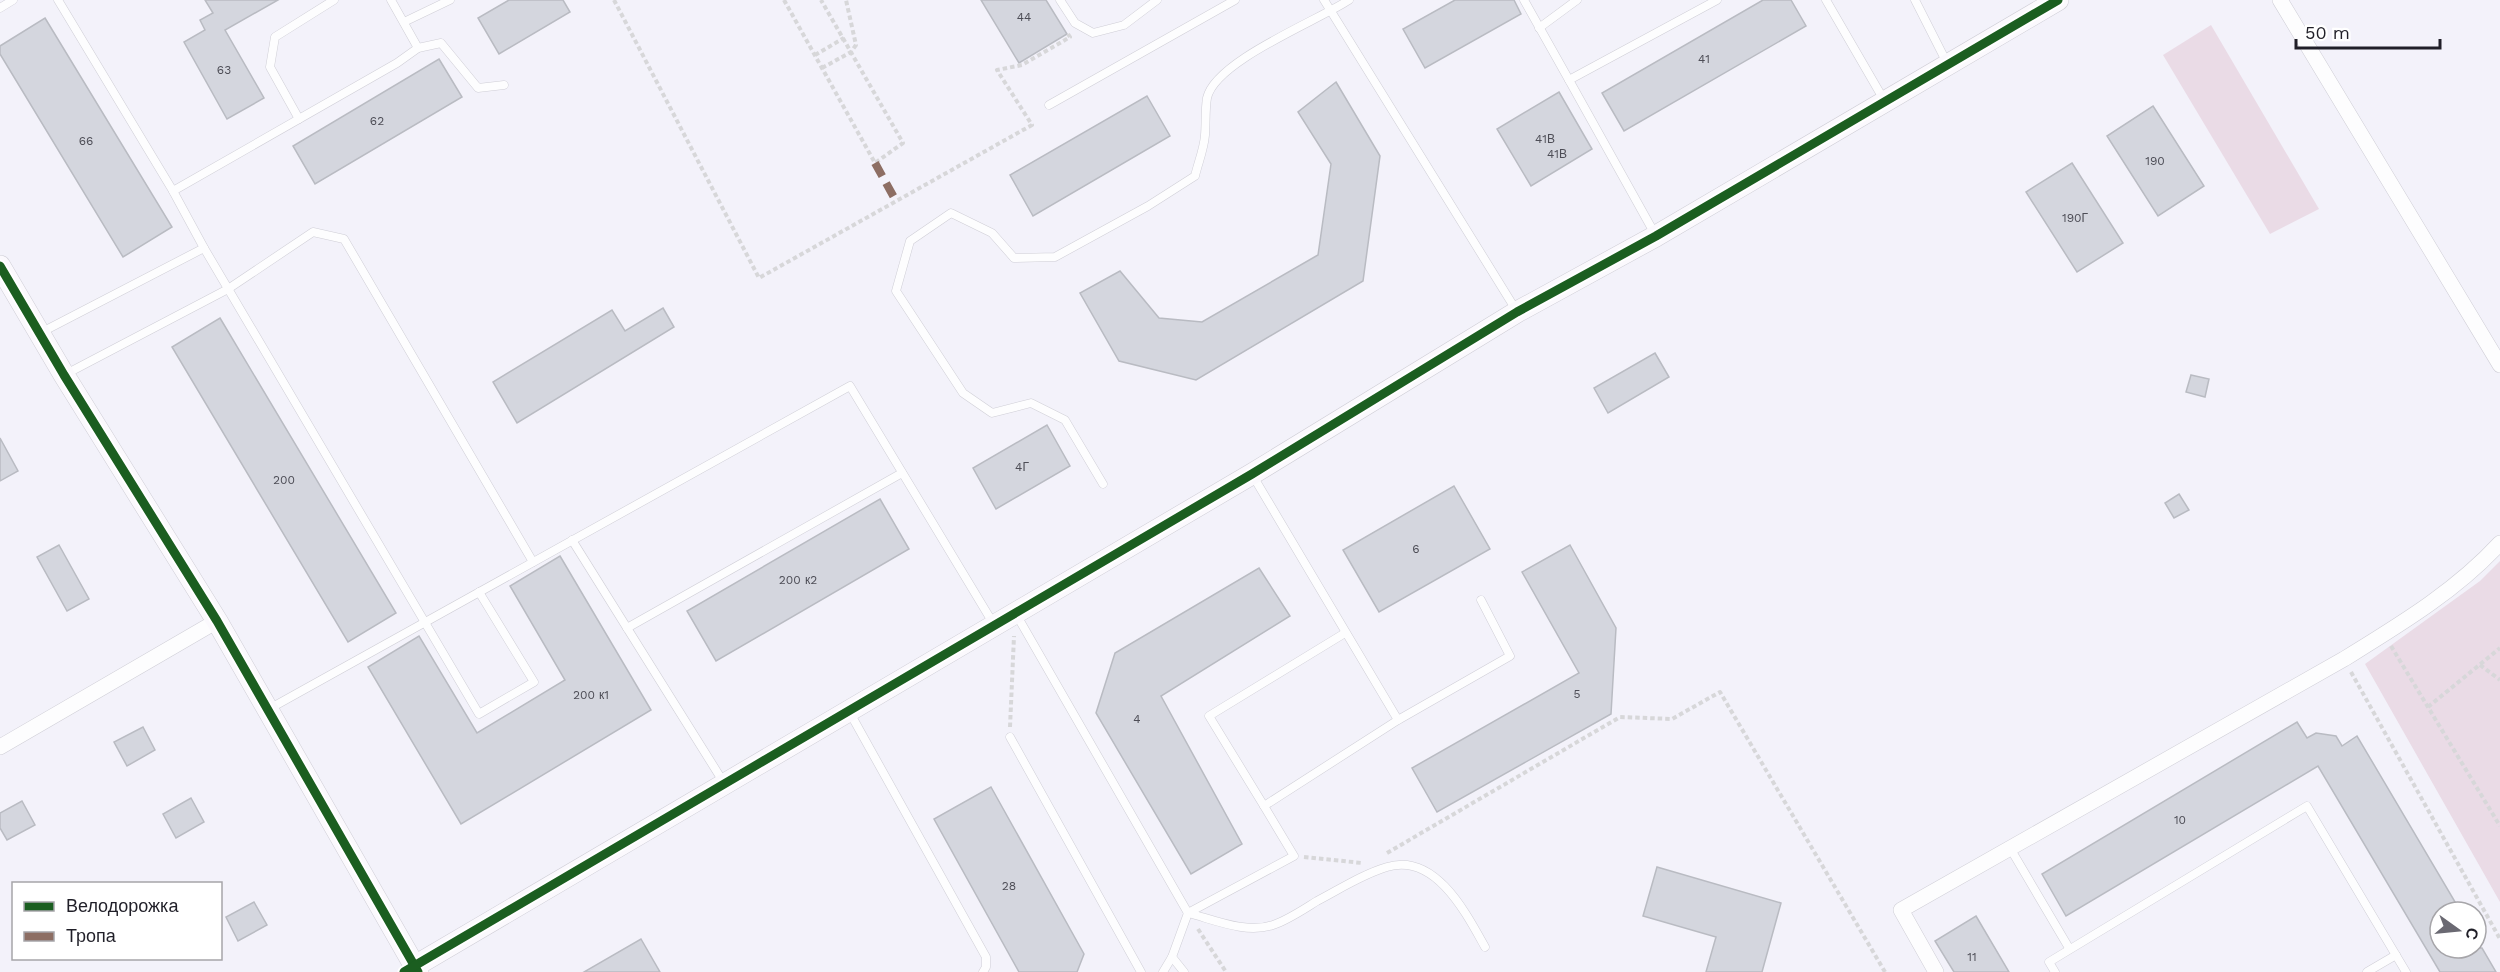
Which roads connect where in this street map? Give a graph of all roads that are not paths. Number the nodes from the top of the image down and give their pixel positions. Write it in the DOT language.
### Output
graph roads {
  1 [pos="13,0"];
  2 [pos="334,0"];
  3 [pos="391,0"];
  4 [pos="450,0"];
  5 [pos="1060,0"];
  6 [pos="1157,0"];
  7 [pos="1235,0"];
  8 [pos="1324,0"];
  9 [pos="1349,0"];
  10 [pos="1524,0"];
  11 [pos="1577,0"];
  12 [pos="1717,0"];
  13 [pos="1826,0"];
  14 [pos="1915,0"];
  15 [pos="2058,0"];
  16 [pos="2280,0"];
  17 [pos="62,1"];
  18 [pos="0,8"];
  19 [pos="1332,11"];
  20 [pos="404,22"];
  21 [pos="1539,27"];
  22 [pos="418,48"];
  23 [pos="1948,65"];
  24 [pos="1569,80"];
  25 [pos="504,85"];
  26 [pos="1885,102"];
  27 [pos="1049,105"];
  28 [pos="298,119"];
  29 [pos="173,191"];
  30 [pos="1656,236"];
  31 [pos="204,248"];
  32 [pos="0,266"];
  33 [pos="228,289"];
  34 [pos="1517,312"];
  35 [pos="40,333"];
  36 [pos="2500,365"];
  37 [pos="64,375"];
  38 [pos="902,473"];
  39 [pos="1252,474"];
  40 [pos="1103,484"];
  41 [pos="572,540"];
  42 [pos="2500,543"];
  43 [pos="533,562"];
  44 [pos="479,592"];
  45 [pos="1481,600"];
  46 [pos="1015,613"];
  47 [pos="217,621"];
  48 [pos="425,622"];
  49 [pos="994,625"];
  50 [pos="627,628"];
  51 [pos="1345,633"];
  52 [pos="268,710"];
  53 [pos="849,711"];
  54 [pos="1398,720"];
  55 [pos="1010,737"];
  56 [pos="0,747"];
  57 [pos="725,784"];
  58 [pos="1264,807"];
  59 [pos="2010,848"];
  60 [pos="1188,913"];
  61 [pos="1485,947"];
  62 [pos="2069,948"];
  63 [pos="2396,955"];
  64 [pos="1172,957"];
  65 [pos="412,970"];
  66 [pos="983,972"];
  67 [pos="1141,972"];
  68 [pos="1163,972"];
  69 [pos="1184,972"];
  70 [pos="1936,972"];
  71 [pos="2055,972"];
  72 [pos="2367,972"];
  73 [pos="2406,972"];
  1 -- 18 [label="lane"];
  2 -- 28 [label="lane"];
  3 -- 20 [label="lane"];
  4 -- 20 [label="lane"];
  5 -- 6 [label="lane"];
  7 -- 27 [label="lane"];
  8 -- 19 [label="lane"];
  9 -- 19 [label="lane"];
  10 -- 21 [label="lane"];
  11 -- 21 [label="lane"];
  12 -- 24 [label="lane"];
  13 -- 26 [label="lane"];
  14 -- 23 [label="lane"];
  15 -- 23 [label="street"];
  16 -- 36 [label="street"];
  17 -- 29 [label="lane"];
  19 -- 34 [label="lane"];
  19 -- 40 [label="lane"];
  20 -- 22 [label="lane"];
  21 -- 24 [label="lane"];
  22 -- 25 [label="lane"];
  22 -- 28 [label="lane"];
  23 -- 26 [label="street"];
  24 -- 30 [label="lane"];
  26 -- 30 [label="street"];
  28 -- 29 [label="lane"];
  29 -- 31 [label="lane"];
  30 -- 34 [label="street"];
  31 -- 33 [label="lane"];
  31 -- 35 [label="lane"];
  32 -- 35 [label="street"];
  33 -- 37 [label="lane"];
  33 -- 43 [label="lane"];
  33 -- 48 [label="lane"];
  34 -- 39 [label="street"];
  35 -- 37 [label="street"];
  37 -- 47 [label="street"];
  38 -- 41 [label="lane"];
  38 -- 49 [label="lane"];
  38 -- 50 [label="lane"];
  39 -- 46 [label="street"];
  39 -- 51 [label="lane"];
  41 -- 43 [label="lane"];
  41 -- 50 [label="lane"];
  42 -- 59 [label="street"];
  43 -- 44 [label="lane"];
  44 -- 48 [label="lane"];
  44 -- 48 [label="lane"];
  45 -- 54 [label="lane"];
  46 -- 49 [label="street"];
  46 -- 60 [label="lane"];
  47 -- 52 [label="street"];
  47 -- 56 [label="street"];
  48 -- 52 [label="lane"];
  49 -- 53 [label="street"];
  50 -- 57 [label="lane"];
  51 -- 54 [label="lane"];
  51 -- 58 [label="lane"];
  52 -- 65 [label="street"];
  53 -- 57 [label="street"];
  53 -- 66 [label="lane"];
  54 -- 58 [label="lane"];
  55 -- 67 [label="lane"];
  57 -- 65 [label="street"];
  58 -- 60 [label="lane"];
  59 -- 62 [label="lane"];
  59 -- 70 [label="street"];
  60 -- 61 [label="lane"];
  60 -- 64 [label="lane"];
  62 -- 63 [label="lane"];
  62 -- 71 [label="lane"];
  63 -- 72 [label="lane"];
  63 -- 73 [label="lane"];
  64 -- 68 [label="lane"];
  64 -- 69 [label="lane"];
}
